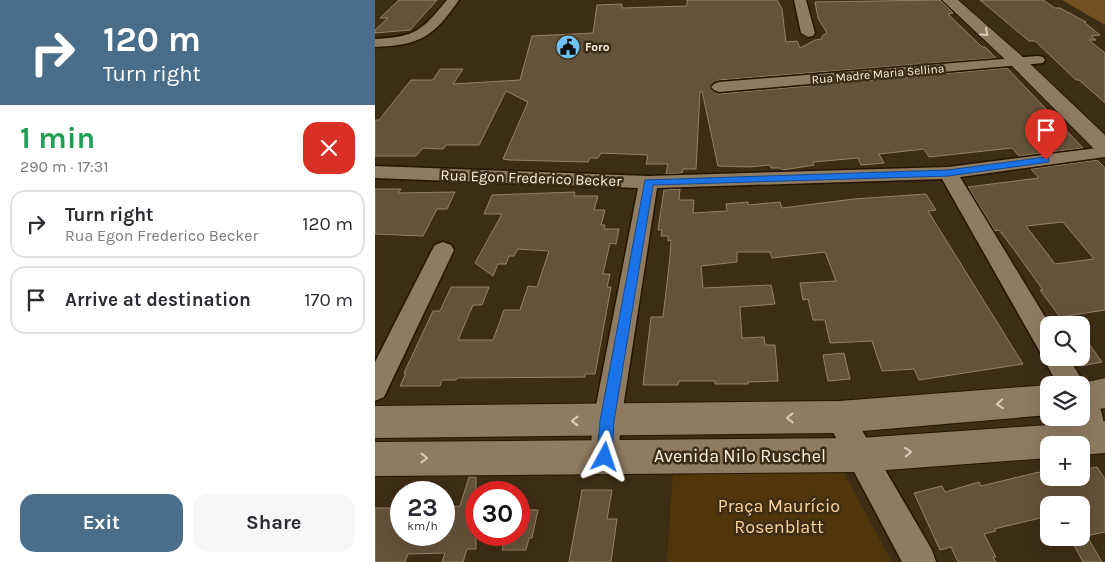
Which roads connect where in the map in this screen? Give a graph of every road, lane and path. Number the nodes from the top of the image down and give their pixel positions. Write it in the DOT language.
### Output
graph roads {
  1 [pos="453,0"];
  2 [pos="800,0"];
  3 [pos="949,0"];
  4 [pos="971,0"];
  5 [pos="807,33"];
  6 [pos="375,43"];
  7 [pos="1038,60"];
  8 [pos="1018,62"];
  9 [pos="719,87"];
  10 [pos="1071,91"];
  11 [pos="1105,147"];
  12 [pos="1105,152"];
  13 [pos="375,172"];
  14 [pos="948,173"];
  15 [pos="648,182"];
  16 [pos="443,250"];
  17 [pos="1040,330"];
  18 [pos="375,389"];
  19 [pos="1105,392"];
  20 [pos="1090,396"];
  21 [pos="1040,401"];
  22 [pos="1090,414"];
  23 [pos="839,418"];
  24 [pos="607,421"];
  25 [pos="375,422"];
  26 [pos="1104,437"];
  27 [pos="859,455"];
  28 [pos="605,457"];
  29 [pos="375,459"];
  30 [pos="920,562"];
  1 -- 6 [label="street"];
  2 -- 5 [label="street"];
  3 -- 8 [label="street, one-way"];
  4 -- 7 [label="street"];
  7 -- 8 [label="street, Rua Madre Maria Sellina"];
  7 -- 10 [label="street"];
  8 -- 9 [label="street, Rua Madre Maria Sellina"];
  8 -- 11 [label="street"];
  12 -- 14 [label="street, Rua Egon Frederico Becker"];
  13 -- 15 [label="street, Rua Egon Frederico Becker"];
  14 -- 15 [label="street, Rua Egon Frederico Becker"];
  14 -- 17 [label="street"];
  15 -- 24 [label="street"];
  16 -- 18 [label="street"];
  19 -- 20 [label="street"];
  21 -- 23 [label="street, one-way"];
  22 -- 26 [label="street"];
  23 -- 24 [label="street, one-way"];
  23 -- 27 [label="street"];
  24 -- 25 [label="street, one-way"];
  24 -- 28 [label="street"];
  27 -- 26 [label="street, Avenida Nilo Ruschel, one-way"];
  27 -- 28 [label="street, Avenida Nilo Ruschel"];
  27 -- 30 [label="street"];
  29 -- 28 [label="street, Avenida Nilo Ruschel, one-way"];
}
